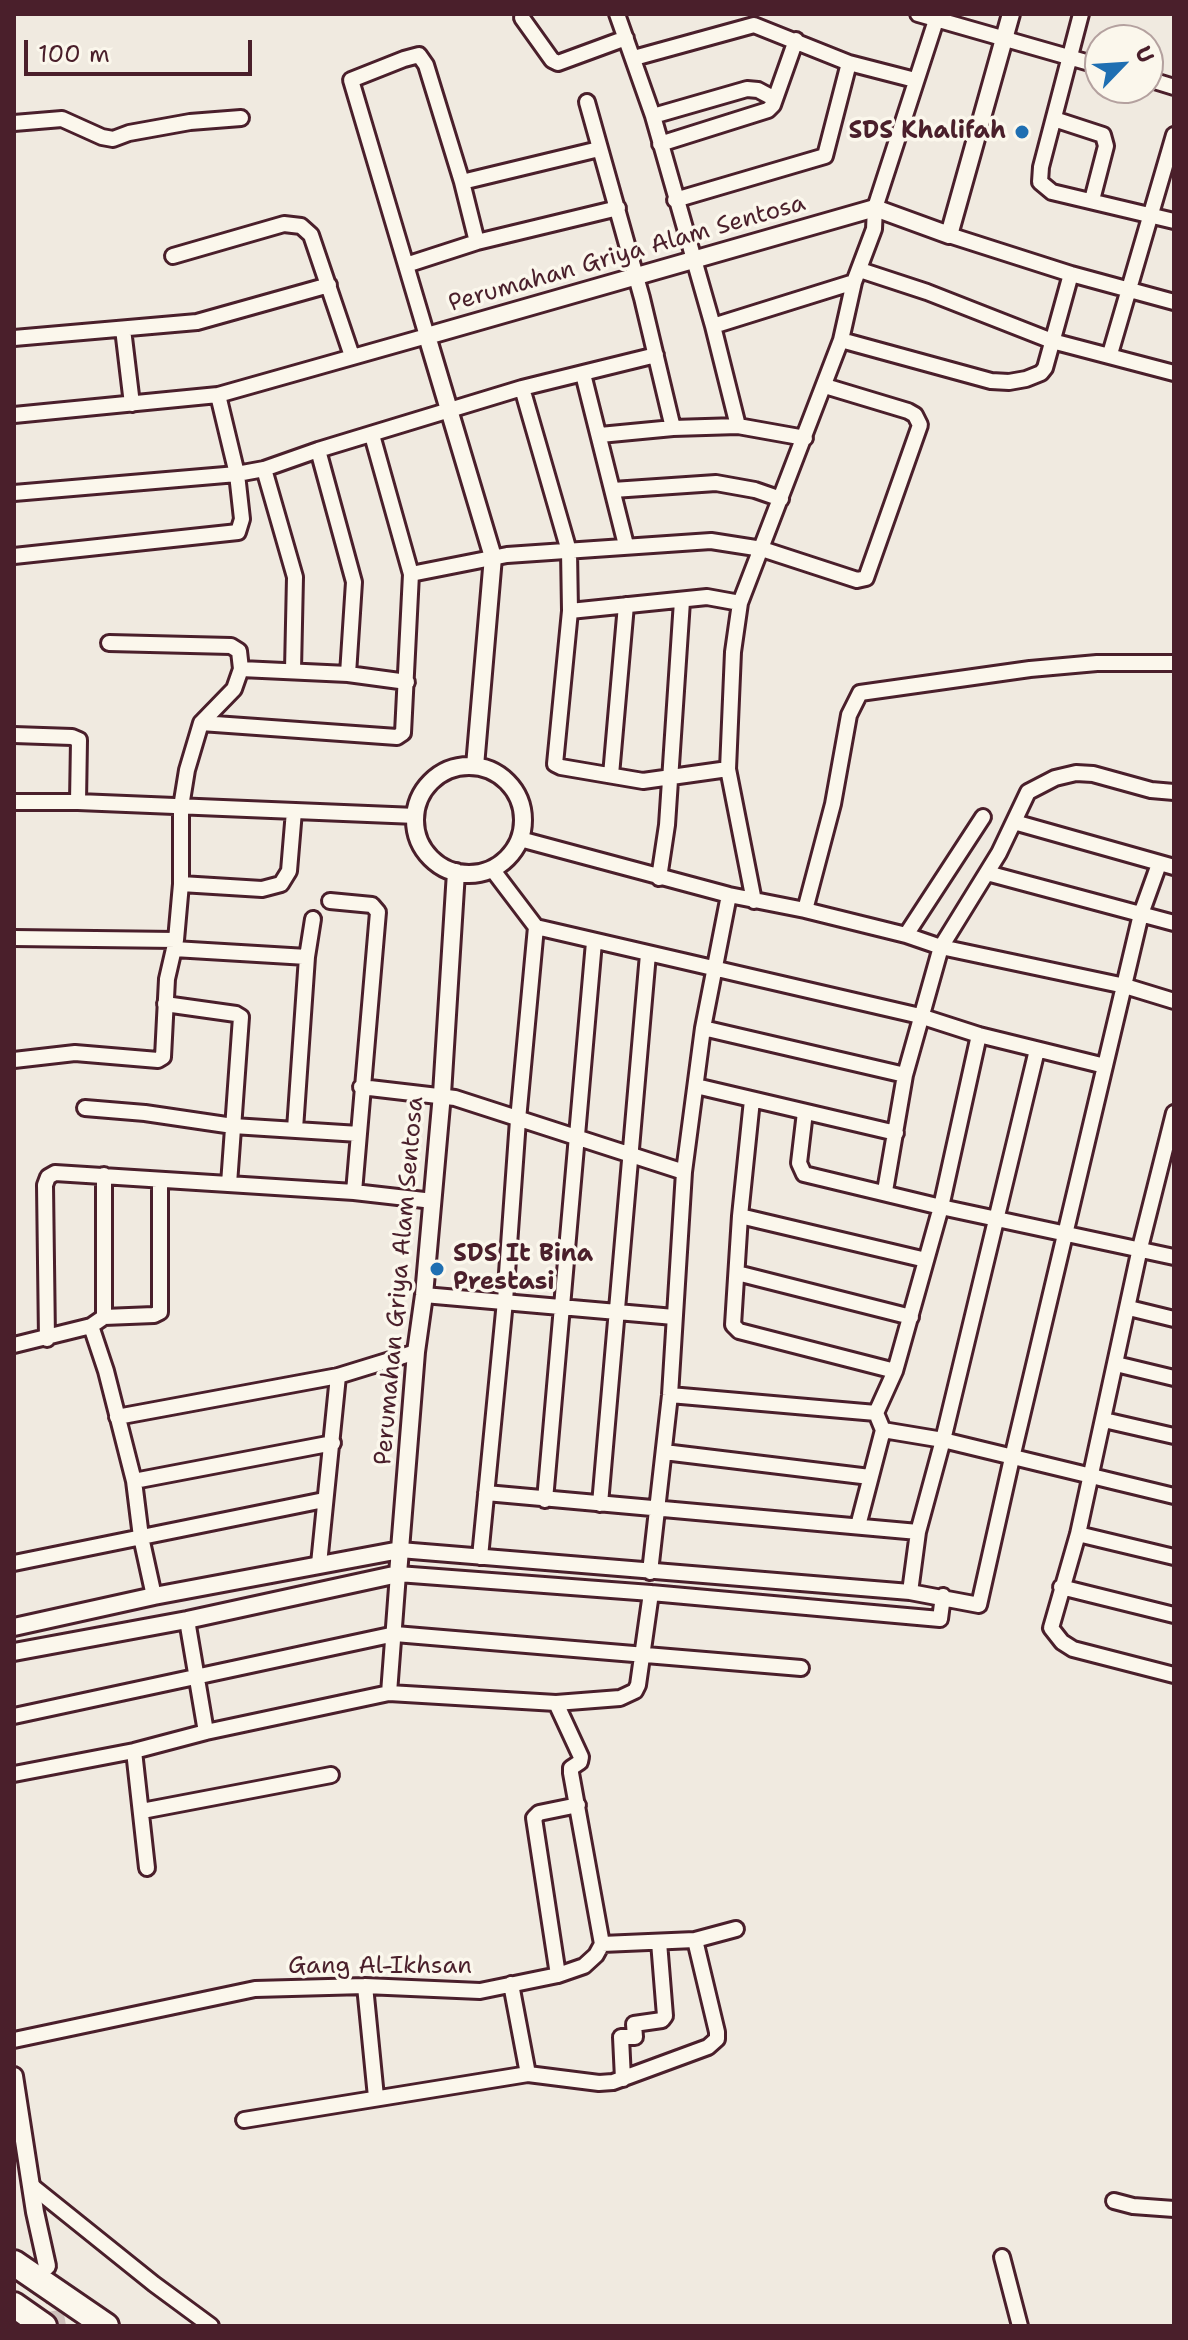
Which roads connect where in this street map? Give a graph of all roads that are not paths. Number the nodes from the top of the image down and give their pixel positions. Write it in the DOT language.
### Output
graph roads {
  1 [pos="617,14"];
  2 [pos="918,14"];
  3 [pos="1011,14"];
  4 [pos="1081,14"];
  5 [pos="938,17"];
  6 [pos="522,18"];
  7 [pos="756,19"];
  8 [pos="626,38"];
  9 [pos="1005,38"];
  10 [pos="796,40"];
  11 [pos="1069,57"];
  12 [pos="634,58"];
  13 [pos="1084,61"];
  14 [pos="849,63"];
  15 [pos="915,80"];
  16 [pos="775,99"];
  17 [pos="587,102"];
  18 [pos="653,116"];
  19 [pos="241,118"];
  20 [pos="1054,119"];
  21 [pos="14,123"];
  22 [pos="1174,135"];
  23 [pos="660,144"];
  24 [pos="599,149"];
  25 [pos="462,182"];
  26 [pos="675,200"];
  27 [pos="1092,200"];
  28 [pos="618,208"];
  29 [pos="875,208"];
  30 [pos="1151,214"];
  31 [pos="1174,221"];
  32 [pos="949,235"];
  33 [pos="477,242"];
  34 [pos="173,256"];
  35 [pos="693,260"];
  36 [pos="406,265"];
  37 [pos="1071,274"];
  38 [pos="635,275"];
  39 [pos="857,276"];
  40 [pos="329,285"];
  41 [pos="1129,289"];
  42 [pos="1174,302"];
  43 [pos="713,326"];
  44 [pos="123,329"];
  45 [pos="427,336"];
  46 [pos="14,338"];
  47 [pos="841,340"];
  48 [pos="1052,341"];
  49 [pos="1110,354"];
  50 [pos="656,355"];
  51 [pos="352,356"];
  52 [pos="1174,373"];
  53 [pos="583,374"];
  54 [pos="825,386"];
  55 [pos="522,388"];
  56 [pos="218,395"];
  57 [pos="132,404"];
  58 [pos="448,412"];
  59 [pos="14,415"];
  60 [pos="738,426"];
  61 [pos="673,428"];
  62 [pos="372,435"];
  63 [pos="600,435"];
  64 [pos="805,438"];
  65 [pos="318,450"];
  66 [pos="264,469"];
  67 [pos="237,474"];
  68 [pos="613,490"];
  69 [pos="14,493"];
  70 [pos="781,499"];
  71 [pos="626,545"];
  72 [pos="762,549"];
  73 [pos="569,551"];
  74 [pos="14,556"];
  75 [pos="493,557"];
  76 [pos="411,574"];
  77 [pos="682,601"];
  78 [pos="740,603"];
  79 [pos="626,605"];
  80 [pos="570,611"];
  81 [pos="109,643"];
  82 [pos="1174,663"];
  83 [pos="241,669"];
  84 [pos="293,670"];
  85 [pos="348,674"];
  86 [pos="407,682"];
  87 [pos="201,723"];
  88 [pos="14,735"];
  89 [pos="475,766"];
  90 [pos="728,769"];
  91 [pos="611,775"];
  92 [pos="669,777"];
  93 [pos="1174,792"];
  94 [pos="14,802"];
  95 [pos="78,802"];
  96 [pos="181,807"];
  97 [pos="294,811"];
  98 [pos="416,816"];
  99 [pos="983,817"];
  100 [pos="1014,822"];
  101 [pos="520,839"];
  102 [pos="1167,866"];
  103 [pos="492,869"];
  104 [pos="456,872"];
  105 [pos="987,873"];
  106 [pos="659,878"];
  107 [pos="181,884"];
  108 [pos="729,895"];
  109 [pos="330,901"];
  110 [pos="754,901"];
  111 [pos="805,910"];
  112 [pos="1141,914"];
  113 [pos="313,919"];
  114 [pos="1174,923"];
  115 [pos="536,927"];
  116 [pos="906,935"];
  117 [pos="14,938"];
  118 [pos="594,942"];
  119 [pos="175,944"];
  120 [pos="941,947"];
  121 [pos="648,954"];
  122 [pos="307,957"];
  123 [pos="715,968"];
  124 [pos="1125,986"];
  125 [pos="1174,1001"];
  126 [pos="165,1004"];
  127 [pos="920,1016"];
  128 [pos="703,1028"];
  129 [pos="979,1035"];
  130 [pos="1037,1050"];
  131 [pos="14,1060"];
  132 [pos="1105,1066"];
  133 [pos="905,1075"];
  134 [pos="696,1086"];
  135 [pos="361,1087"];
  136 [pos="442,1094"];
  137 [pos="752,1100"];
  138 [pos="85,1108"];
  139 [pos="805,1112"];
  140 [pos="1174,1113"];
  141 [pos="518,1120"];
  142 [pos="233,1126"];
  143 [pos="295,1129"];
  144 [pos="896,1133"];
  145 [pos="359,1134"];
  146 [pos="576,1138"];
  147 [pos="629,1156"];
  148 [pos="684,1172"];
  149 [pos="104,1175"];
  150 [pos="160,1180"];
  151 [pos="229,1184"];
  152 [pos="885,1191"];
  153 [pos="354,1192"];
  154 [pos="433,1201"];
  155 [pos="941,1207"];
  156 [pos="740,1216"];
  157 [pos="997,1218"];
  158 [pos="1065,1233"];
  159 [pos="1140,1248"];
  160 [pos="1174,1257"];
  161 [pos="926,1260"];
  162 [pos="737,1273"];
  163 [pos="424,1295"];
  164 [pos="505,1301"];
  165 [pos="562,1308"];
  166 [pos="1129,1308"];
  167 [pos="616,1312"];
  168 [pos="104,1317"];
  169 [pos="674,1317"];
  170 [pos="911,1317"];
  171 [pos="1174,1319"];
  172 [pos="91,1326"];
  173 [pos="47,1339"];
  174 [pos="14,1345"];
  175 [pos="416,1352"];
  176 [pos="1116,1364"];
  177 [pos="895,1371"];
  178 [pos="338,1376"];
  179 [pos="1174,1378"];
  180 [pos="670,1395"];
  181 [pos="876,1413"];
  182 [pos="117,1417"];
  183 [pos="1104,1420"];
  184 [pos="883,1430"];
  185 [pos="1174,1436"];
  186 [pos="943,1440"];
  187 [pos="333,1443"];
  188 [pos="664,1452"];
  189 [pos="1012,1458"];
  190 [pos="870,1477"];
  191 [pos="1091,1477"];
  192 [pos="134,1481"];
  193 [pos="486,1493"];
  194 [pos="1174,1496"];
  195 [pos="324,1500"];
  196 [pos="545,1500"];
  197 [pos="600,1504"];
  198 [pos="655,1509"];
  199 [pos="858,1526"];
  200 [pos="918,1532"];
  201 [pos="1078,1534"];
  202 [pos="141,1537"];
  203 [pos="400,1550"];
  204 [pos="480,1557"];
  205 [pos="1174,1557"];
  206 [pos="14,1563"];
  207 [pos="319,1564"];
  208 [pos="650,1572"];
  209 [pos="398,1574"];
  210 [pos="1061,1587"];
  211 [pos="910,1592"];
  212 [pos="651,1593"];
  213 [pos="154,1596"];
  214 [pos="943,1596"];
  215 [pos="1174,1615"];
  216 [pos="187,1620"];
  217 [pos="14,1627"];
  218 [pos="395,1634"];
  219 [pos="14,1652"];
  220 [pos="642,1657"];
  221 [pos="801,1668"];
  222 [pos="1174,1675"];
  223 [pos="197,1678"];
  224 [pos="389,1693"];
  225 [pos="556,1703"];
  226 [pos="14,1716"];
  227 [pos="206,1732"];
  228 [pos="134,1751"];
  229 [pos="14,1774"];
  230 [pos="331,1775"];
  231 [pos="578,1805"];
  232 [pos="142,1811"];
  233 [pos="147,1868"];
  234 [pos="736,1929"];
  235 [pos="695,1940"];
  236 [pos="659,1942"];
  237 [pos="602,1944"];
  238 [pos="558,1975"];
  239 [pos="511,1984"];
  240 [pos="365,1986"];
  241 [pos="14,2040"];
  242 [pos="528,2074"];
  243 [pos="14,2076"];
  244 [pos="623,2079"];
  245 [pos="376,2097"];
  246 [pos="244,2120"];
  247 [pos="32,2186"];
  248 [pos="1114,2201"];
  249 [pos="1174,2209"];
  250 [pos="1002,2257"];
  251 [pos="14,2263"];
  252 [pos="47,2266"];
  253 [pos="14,2305"];
  254 [pos="44,2326"];
  255 [pos="106,2326"];
  256 [pos="211,2326"];
  257 [pos="1020,2326"];
  1 -- 8 [label="street"];
  2 -- 5 [label="street"];
  3 -- 9 [label="street"];
  4 -- 11 [label="street"];
  5 -- 9 [label="street"];
  5 -- 15 [label="street"];
  6 -- 8 [label="street"];
  7 -- 10 [label="street"];
  7 -- 12 [label="street"];
  8 -- 12 [label="street"];
  9 -- 11 [label="street"];
  9 -- 32 [label="street"];
  10 -- 14 [label="street"];
  10 -- 16 [label="street"];
  11 -- 13 [label="street"];
  11 -- 20 [label="street"];
  12 -- 18 [label="street"];
  14 -- 15 [label="street"];
  14 -- 26 [label="street"];
  15 -- 29 [label="street"];
  16 -- 18 [label="street"];
  16 -- 23 [label="street"];
  17 -- 24 [label="street"];
  18 -- 23 [label="street"];
  19 -- 21 [label="street"];
  20 -- 27 [label="street"];
  20 -- 27 [label="street"];
  22 -- 30 [label="street"];
  23 -- 26 [label="street"];
  24 -- 25 [label="street"];
  24 -- 28 [label="street"];
  25 -- 33 [label="street"];
  25 -- 36 [label="street"];
  26 -- 35 [label="street"];
  27 -- 30 [label="street"];
  28 -- 33 [label="street"];
  28 -- 38 [label="street"];
  29 -- 32 [label="street"];
  29 -- 35 [label="street, Perumahan Griya Alam Sentosa"];
  29 -- 39 [label="street"];
  30 -- 31 [label="street"];
  30 -- 41 [label="street"];
  32 -- 37 [label="street"];
  33 -- 36 [label="street"];
  34 -- 40 [label="street"];
  35 -- 38 [label="street, Perumahan Griya Alam Sentosa"];
  35 -- 43 [label="street"];
  36 -- 45 [label="street"];
  37 -- 41 [label="street"];
  37 -- 48 [label="street"];
  38 -- 45 [label="street, Perumahan Griya Alam Sentosa"];
  38 -- 50 [label="street"];
  39 -- 43 [label="street"];
  39 -- 47 [label="street"];
  39 -- 48 [label="street"];
  40 -- 44 [label="street"];
  40 -- 51 [label="street"];
  41 -- 42 [label="street"];
  41 -- 49 [label="street"];
  43 -- 60 [label="street"];
  44 -- 46 [label="street"];
  44 -- 57 [label="street"];
  45 -- 51 [label="street"];
  45 -- 58 [label="street, Perumahan Griya Alam Sentosa"];
  47 -- 48 [label="street"];
  47 -- 54 [label="street"];
  48 -- 49 [label="street"];
  49 -- 52 [label="street"];
  50 -- 53 [label="street"];
  50 -- 61 [label="street"];
  51 -- 56 [label="street"];
  53 -- 55 [label="street"];
  53 -- 63 [label="street"];
  54 -- 64 [label="street"];
  54 -- 72 [label="street"];
  55 -- 58 [label="street"];
  55 -- 73 [label="street"];
  56 -- 57 [label="street"];
  56 -- 67 [label="street"];
  57 -- 59 [label="street"];
  58 -- 62 [label="street"];
  58 -- 75 [label="street, Perumahan Griya Alam Sentosa"];
  60 -- 61 [label="street"];
  60 -- 64 [label="street"];
  61 -- 63 [label="street"];
  62 -- 65 [label="street"];
  62 -- 76 [label="street"];
  63 -- 68 [label="street"];
  64 -- 70 [label="street"];
  65 -- 66 [label="street"];
  65 -- 85 [label="street"];
  66 -- 67 [label="street"];
  66 -- 84 [label="street"];
  67 -- 69 [label="street"];
  67 -- 74 [label="street"];
  68 -- 70 [label="street"];
  68 -- 71 [label="street"];
  70 -- 72 [label="street"];
  71 -- 72 [label="street"];
  71 -- 73 [label="street"];
  72 -- 78 [label="street"];
  73 -- 75 [label="street"];
  73 -- 80 [label="street"];
  75 -- 76 [label="street"];
  75 -- 89 [label="street, Perumahan Griya Alam Sentosa"];
  76 -- 86 [label="street"];
  77 -- 78 [label="street"];
  77 -- 79 [label="street"];
  77 -- 92 [label="street"];
  78 -- 90 [label="street"];
  79 -- 80 [label="street"];
  79 -- 91 [label="street"];
  80 -- 91 [label="street"];
  81 -- 83 [label="street"];
  82 -- 111 [label="street"];
  83 -- 84 [label="street"];
  83 -- 87 [label="street"];
  84 -- 85 [label="street"];
  85 -- 86 [label="street"];
  86 -- 87 [label="street"];
  87 -- 96 [label="street"];
  88 -- 95 [label="street"];
  89 -- 98 [label="street"];
  89 -- 101 [label="street"];
  90 -- 92 [label="street"];
  90 -- 110 [label="street"];
  91 -- 92 [label="street"];
  92 -- 106 [label="street"];
  93 -- 100 [label="street"];
  94 -- 95 [label="street"];
  95 -- 96 [label="street"];
  96 -- 97 [label="street"];
  96 -- 107 [label="street"];
  97 -- 98 [label="street"];
  97 -- 107 [label="street"];
  98 -- 104 [label="street"];
  99 -- 116 [label="street"];
  100 -- 102 [label="street"];
  100 -- 105 [label="street"];
  101 -- 103 [label="street"];
  101 -- 106 [label="street"];
  102 -- 112 [label="street"];
  103 -- 104 [label="street"];
  103 -- 115 [label="street"];
  104 -- 136 [label="street, Perumahan Griya Alam Sentosa"];
  105 -- 112 [label="street"];
  105 -- 120 [label="street"];
  106 -- 108 [label="street"];
  107 -- 119 [label="street"];
  108 -- 110 [label="street"];
  108 -- 123 [label="street"];
  109 -- 135 [label="street"];
  110 -- 111 [label="street"];
  111 -- 116 [label="street"];
  112 -- 114 [label="street"];
  112 -- 124 [label="street"];
  113 -- 122 [label="street"];
  115 -- 118 [label="street"];
  115 -- 141 [label="street"];
  116 -- 120 [label="street"];
  117 -- 119 [label="street"];
  118 -- 121 [label="street"];
  118 -- 146 [label="street"];
  119 -- 122 [label="street"];
  119 -- 126 [label="street"];
  120 -- 124 [label="street"];
  120 -- 127 [label="street"];
  121 -- 123 [label="street"];
  121 -- 147 [label="street"];
  122 -- 143 [label="street"];
  123 -- 127 [label="street"];
  123 -- 128 [label="street"];
  124 -- 125 [label="street"];
  124 -- 132 [label="street"];
  126 -- 131 [label="street"];
  126 -- 142 [label="street"];
  127 -- 129 [label="street"];
  127 -- 133 [label="street"];
  128 -- 133 [label="street"];
  128 -- 134 [label="street"];
  129 -- 130 [label="street"];
  129 -- 155 [label="street"];
  130 -- 132 [label="street"];
  130 -- 157 [label="street"];
  132 -- 158 [label="street"];
  133 -- 144 [label="street"];
  134 -- 137 [label="street"];
  134 -- 148 [label="street"];
  135 -- 136 [label="street"];
  135 -- 145 [label="street"];
  136 -- 141 [label="street"];
  136 -- 154 [label="street, Perumahan Griya Alam Sentosa"];
  137 -- 139 [label="street"];
  137 -- 156 [label="street"];
  138 -- 142 [label="street"];
  139 -- 144 [label="street"];
  139 -- 152 [label="street"];
  140 -- 159 [label="street"];
  141 -- 146 [label="street"];
  141 -- 164 [label="street"];
  142 -- 143 [label="street"];
  142 -- 151 [label="street"];
  143 -- 145 [label="street"];
  144 -- 152 [label="street"];
  145 -- 153 [label="street"];
  146 -- 147 [label="street"];
  146 -- 165 [label="street"];
  147 -- 148 [label="street"];
  147 -- 167 [label="street"];
  148 -- 169 [label="street"];
  149 -- 150 [label="street"];
  149 -- 168 [label="street"];
  149 -- 173 [label="street"];
  150 -- 151 [label="street"];
  150 -- 168 [label="street"];
  151 -- 153 [label="street"];
  152 -- 155 [label="street"];
  153 -- 154 [label="street"];
  154 -- 163 [label="street, Perumahan Griya Alam Sentosa"];
  155 -- 157 [label="street"];
  155 -- 161 [label="street"];
  156 -- 161 [label="street"];
  156 -- 162 [label="street"];
  157 -- 158 [label="street"];
  157 -- 186 [label="street"];
  158 -- 159 [label="street"];
  158 -- 189 [label="street"];
  159 -- 160 [label="street"];
  159 -- 166 [label="street"];
  161 -- 170 [label="street"];
  162 -- 170 [label="street"];
  162 -- 177 [label="street"];
  163 -- 164 [label="street"];
  163 -- 175 [label="street, Perumahan Griya Alam Sentosa"];
  164 -- 165 [label="street"];
  164 -- 193 [label="street"];
  165 -- 167 [label="street"];
  165 -- 196 [label="street"];
  166 -- 171 [label="street"];
  166 -- 176 [label="street"];
  167 -- 169 [label="street"];
  167 -- 197 [label="street"];
  168 -- 172 [label="street"];
  169 -- 180 [label="street"];
  170 -- 177 [label="street"];
  172 -- 173 [label="street"];
  172 -- 182 [label="street"];
  173 -- 174 [label="street"];
  175 -- 178 [label="street"];
  175 -- 203 [label="street, Perumahan Griya Alam Sentosa"];
  176 -- 179 [label="street"];
  176 -- 183 [label="street"];
  177 -- 181 [label="street"];
  178 -- 182 [label="street"];
  178 -- 187 [label="street"];
  180 -- 181 [label="street"];
  180 -- 188 [label="street"];
  181 -- 184 [label="street"];
  182 -- 192 [label="street"];
  183 -- 185 [label="street"];
  183 -- 191 [label="street"];
  184 -- 186 [label="street"];
  184 -- 190 [label="street"];
  186 -- 189 [label="street"];
  186 -- 200 [label="street"];
  187 -- 192 [label="street"];
  187 -- 195 [label="street"];
  188 -- 190 [label="street"];
  188 -- 198 [label="street"];
  189 -- 191 [label="street"];
  189 -- 214 [label="street"];
  190 -- 199 [label="street"];
  191 -- 194 [label="street"];
  191 -- 201 [label="street"];
  192 -- 202 [label="street"];
  193 -- 196 [label="street"];
  193 -- 204 [label="street"];
  195 -- 202 [label="street"];
  195 -- 207 [label="street"];
  196 -- 197 [label="street"];
  197 -- 198 [label="street"];
  198 -- 199 [label="street"];
  198 -- 208 [label="street"];
  199 -- 200 [label="street"];
  200 -- 211 [label="street"];
  201 -- 205 [label="street"];
  201 -- 210 [label="street"];
  202 -- 206 [label="street"];
  202 -- 213 [label="street"];
  203 -- 204 [label="street"];
  203 -- 207 [label="street"];
  203 -- 209 [label="street, Perumahan Griya Alam Sentosa"];
  204 -- 208 [label="street"];
  207 -- 213 [label="street"];
  208 -- 211 [label="street"];
  209 -- 212 [label="street"];
  209 -- 216 [label="street"];
  209 -- 218 [label="street, Perumahan Griya Alam Sentosa"];
  210 -- 215 [label="street"];
  210 -- 222 [label="street"];
  211 -- 214 [label="street"];
  212 -- 214 [label="street"];
  212 -- 220 [label="street"];
  213 -- 217 [label="street"];
  216 -- 219 [label="street"];
  216 -- 223 [label="street"];
  218 -- 220 [label="street"];
  218 -- 223 [label="street"];
  218 -- 224 [label="street, Perumahan Griya Alam Sentosa"];
  220 -- 221 [label="street"];
  220 -- 225 [label="street"];
  223 -- 226 [label="street"];
  223 -- 227 [label="street"];
  224 -- 225 [label="street"];
  224 -- 227 [label="street"];
  225 -- 231 [label="street"];
  227 -- 228 [label="street"];
  228 -- 229 [label="street"];
  228 -- 232 [label="street"];
  230 -- 232 [label="street"];
  231 -- 237 [label="street"];
  231 -- 238 [label="street"];
  232 -- 233 [label="street"];
  234 -- 235 [label="street"];
  235 -- 236 [label="street"];
  235 -- 244 [label="street"];
  236 -- 237 [label="street"];
  236 -- 244 [label="street"];
  237 -- 238 [label="street, Gang Al-Ikhsan"];
  238 -- 239 [label="street, Gang Al-Ikhsan"];
  239 -- 240 [label="street, Gang Al-Ikhsan"];
  239 -- 242 [label="street"];
  240 -- 241 [label="street, Gang Al-Ikhsan"];
  240 -- 245 [label="street"];
  242 -- 244 [label="street"];
  242 -- 245 [label="street"];
  243 -- 247 [label="street"];
  245 -- 246 [label="street"];
  247 -- 252 [label="street"];
  247 -- 256 [label="street"];
  248 -- 249 [label="street"];
  250 -- 257 [label="street"];
  251 -- 255 [label="highway"];
  253 -- 254 [label="highway"];
}
